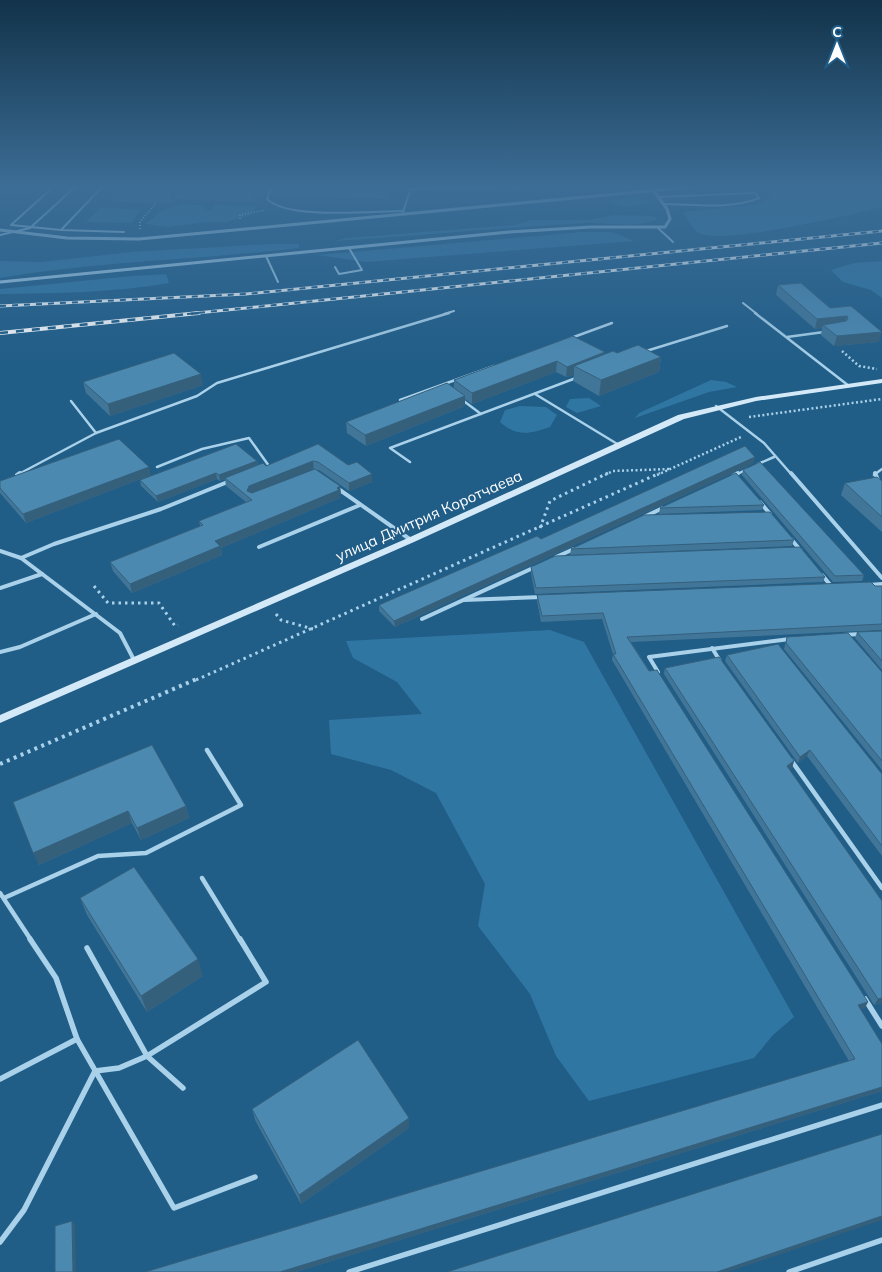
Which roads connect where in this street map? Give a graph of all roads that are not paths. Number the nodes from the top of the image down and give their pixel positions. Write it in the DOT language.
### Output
graph roads {
  1 [pos="366,246"];
  2 [pos="349,248"];
  3 [pos="266,256"];
  4 [pos="335,267"];
  5 [pos="0,282"];
  6 [pos="278,282"];
  7 [pos="743,303"];
  8 [pos="454,311"];
  9 [pos="612,322"];
  10 [pos="727,326"];
  11 [pos="826,331"];
  12 [pos="787,337"];
  13 [pos="567,339"];
  14 [pos="639,353"];
  15 [pos="495,365"];
  16 [pos="578,377"];
  17 [pos="882,381"];
  18 [pos="440,385"];
  19 [pos="848,386"];
  20 [pos="448,391"];
  21 [pos="535,394"];
  22 [pos="457,396"];
  23 [pos="400,400"];
  24 [pos="71,401"];
  25 [pos="716,406"];
  26 [pos="481,414"];
  27 [pos="96,433"];
  28 [pos="619,445"];
  29 [pos="774,457"];
  30 [pos="410,462"];
  31 [pos="157,467"];
  32 [pos="261,468"];
  33 [pos="882,469"];
  34 [pos="736,474"];
  35 [pos="14,477"];
  36 [pos="728,478"];
  37 [pos="234,480"];
  38 [pos="742,481"];
  39 [pos="331,483"];
  40 [pos="882,489"];
  41 [pos="759,500"];
  42 [pos="360,505"];
  43 [pos="668,506"];
  44 [pos="760,514"];
  45 [pos="770,514"];
  46 [pos="652,517"];
  47 [pos="776,521"];
  48 [pos="788,535"];
  49 [pos="411,540"];
  50 [pos="580,546"];
  51 [pos="259,547"];
  52 [pos="790,549"];
  53 [pos="800,549"];
  54 [pos="0,551"];
  55 [pos="805,555"];
  56 [pos="20,558"];
  57 [pos="563,558"];
  58 [pos="535,567"];
  59 [pos="816,568"];
  60 [pos="42,574"];
  61 [pos="882,578"];
  62 [pos="882,584"];
  63 [pos="865,585"];
  64 [pos="840,586"];
  65 [pos="822,587"];
  66 [pos="832,587"];
  67 [pos="0,588"];
  68 [pos="544,597"];
  69 [pos="464,600"];
  70 [pos="96,614"];
  71 [pos="422,619"];
  72 [pos="864,634"];
  73 [pos="846,635"];
  74 [pos="837,636"];
  75 [pos="800,638"];
  76 [pos="773,640"];
  77 [pos="852,642"];
  78 [pos="712,648"];
  79 [pos="779,648"];
  80 [pos="0,652"];
  81 [pos="134,660"];
  82 [pos="723,664"];
  83 [pos="659,674"];
  84 [pos="0,719"];
  85 [pos="207,750"];
  86 [pos="786,752"];
  87 [pos="202,878"];
  88 [pos="882,888"];
  89 [pos="2,895"];
  90 [pos="87,948"];
  91 [pos="861,993"];
  92 [pos="882,1026"];
  93 [pos="77,1039"];
  94 [pos="147,1056"];
  95 [pos="95,1071"];
  96 [pos="0,1079"];
  97 [pos="183,1088"];
  98 [pos="882,1105"];
  99 [pos="255,1177"];
  100 [pos="882,1240"];
  101 [pos="0,1242"];
  102 [pos="349,1272"];
  103 [pos="789,1272"];
  1 -- 2 [label="street"];
  2 -- 3 [label="street"];
  2 -- 4 [label="lane"];
  3 -- 5 [label="street"];
  3 -- 6 [label="lane"];
  7 -- 12 [label="lane"];
  8 -- 27 [label="lane"];
  9 -- 13 [label="lane"];
  10 -- 14 [label="lane"];
  11 -- 12 [label="lane"];
  12 -- 19 [label="lane"];
  15 -- 18 [label="lane"];
  16 -- 21 [label="lane"];
  17 -- 19 [label="street, улица Дмитрия Коротчаева"];
  18 -- 20 [label="lane"];
  18 -- 23 [label="lane"];
  19 -- 25 [label="street, улица Дмитрия Коротчаева"];
  21 -- 26 [label="lane"];
  21 -- 28 [label="lane"];
  22 -- 26 [label="lane"];
  24 -- 27 [label="lane"];
  25 -- 28 [label="street, улица Дмитрия Коротчаева"];
  25 -- 29 [label="lane"];
  26 -- 30 [label="lane"];
  27 -- 35 [label="lane"];
  28 -- 49 [label="street, улица Дмитрия Коротчаева"];
  29 -- 34 [label="lane"];
  29 -- 61 [label="lane"];
  31 -- 32 [label="lane"];
  33 -- 40 [label="lane"];
  34 -- 36 [label="lane"];
  34 -- 38 [label="lane"];
  37 -- 56 [label="lane"];
  39 -- 42 [label="lane"];
  41 -- 45 [label="lane"];
  42 -- 49 [label="lane"];
  42 -- 51 [label="lane"];
  43 -- 46 [label="lane"];
  44 -- 45 [label="lane"];
  45 -- 47 [label="lane"];
  48 -- 53 [label="lane"];
  49 -- 81 [label="street, улица Дмитрия Коротчаева"];
  50 -- 57 [label="lane"];
  52 -- 53 [label="lane"];
  53 -- 55 [label="lane"];
  54 -- 56 [label="lane"];
  56 -- 60 [label="lane"];
  58 -- 69 [label="lane"];
  59 -- 66 [label="lane"];
  60 -- 67 [label="lane"];
  60 -- 70 [label="lane"];
  62 -- 63 [label="lane"];
  64 -- 66 [label="lane"];
  65 -- 66 [label="lane"];
  68 -- 69 [label="lane"];
  69 -- 71 [label="lane"];
  70 -- 80 [label="lane"];
  70 -- 81 [label="lane"];
  72 -- 73 [label="lane"];
  73 -- 74 [label="lane"];
  73 -- 77 [label="lane"];
  75 -- 76 [label="lane"];
  76 -- 78 [label="lane"];
  76 -- 79 [label="lane"];
  78 -- 82 [label="lane"];
  78 -- 83 [label="lane"];
  81 -- 84 [label="street, улица Дмитрия Коротчаева"];
  85 -- 89 [label="lane"];
  86 -- 88 [label="lane"];
  87 -- 94 [label="lane"];
  89 -- 93 [label="lane"];
  90 -- 94 [label="lane"];
  91 -- 92 [label="lane"];
  93 -- 95 [label="lane"];
  93 -- 96 [label="lane"];
  94 -- 95 [label="lane"];
  94 -- 97 [label="lane"];
  95 -- 99 [label="lane"];
  95 -- 101 [label="lane"];
  98 -- 102 [label="lane"];
  100 -- 103 [label="lane"];
}
